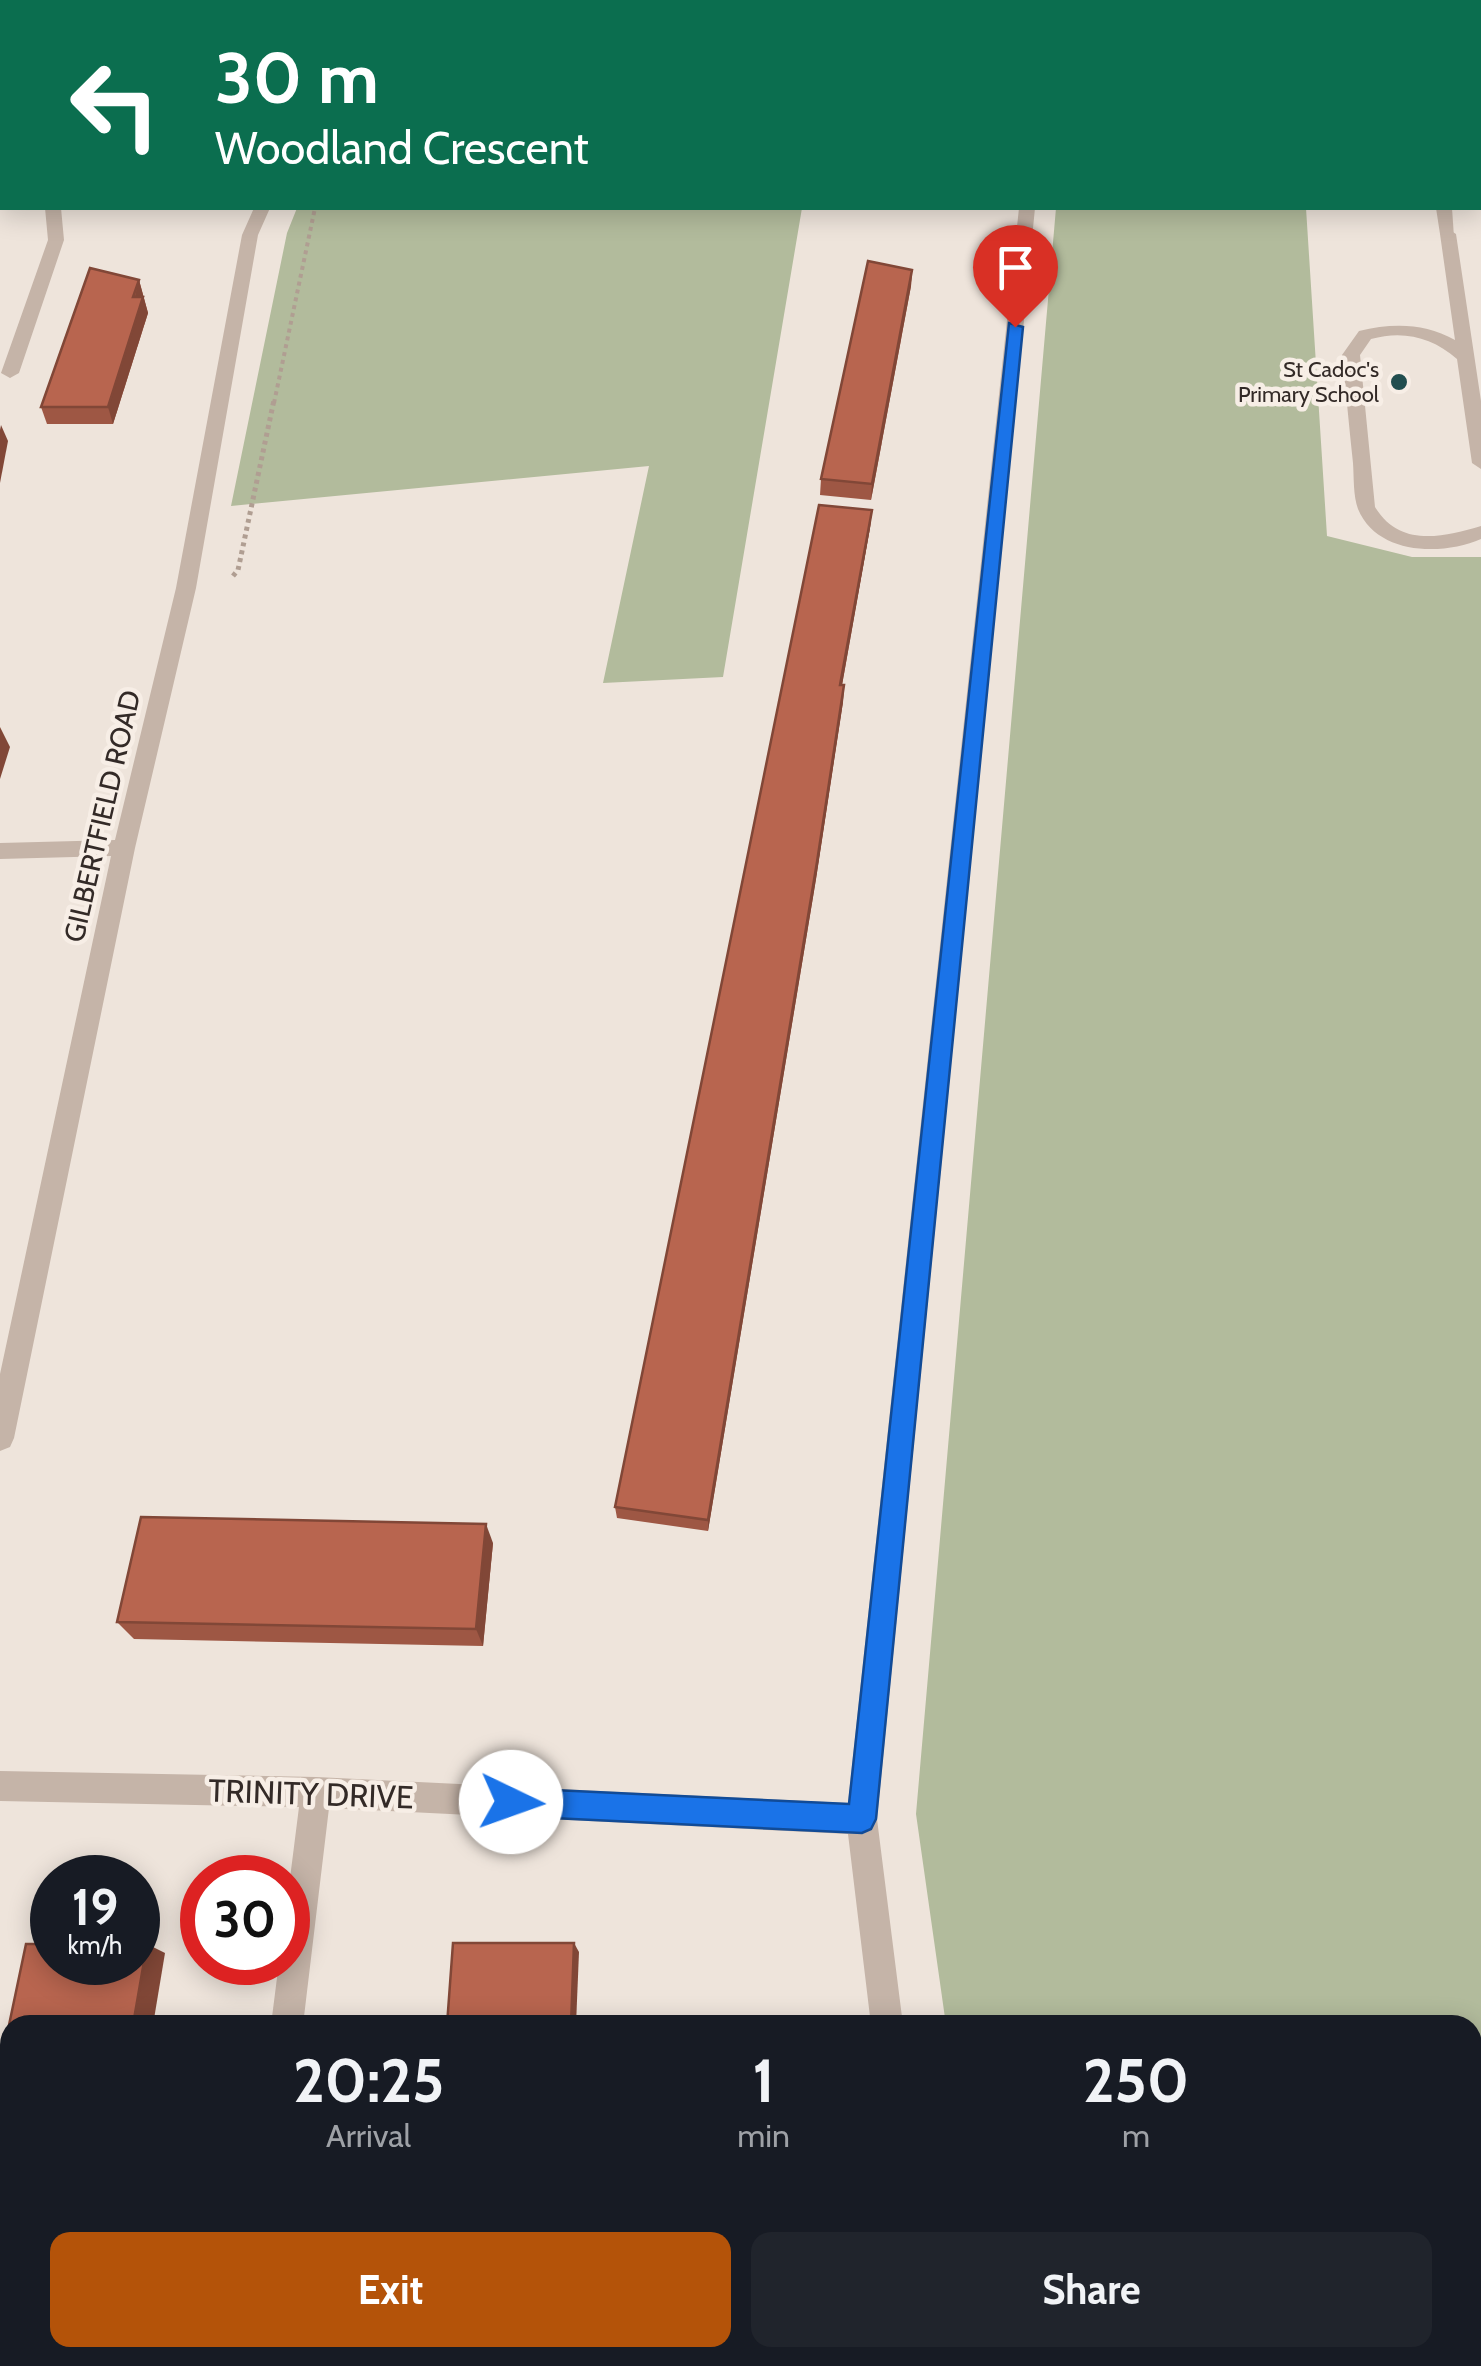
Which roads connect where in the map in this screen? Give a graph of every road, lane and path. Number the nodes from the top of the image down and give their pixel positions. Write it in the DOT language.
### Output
graph roads {
  1 [pos="53,210"];
  2 [pos="261,210"];
  3 [pos="315,210"];
  4 [pos="1027,210"];
  5 [pos="1444,210"];
  6 [pos="0,342"];
  7 [pos="21,342"];
  8 [pos="1466,357"];
  9 [pos="10,374"];
  10 [pos="1481,463"];
  11 [pos="1481,532"];
  12 [pos="186,588"];
  13 [pos="124,848"];
  14 [pos="0,851"];
  15 [pos="0,1438"];
  16 [pos="0,1786"];
  17 [pos="316,1792"];
  18 [pos="862,1819"];
  19 [pos="288,2015"];
  20 [pos="886,2015"];
  1 -- 7 [label="street"];
  2 -- 12 [label="street, GILBERTFIELD ROAD"];
  3 -- 12 [label="path"];
  4 -- 18 [label="street"];
  5 -- 8 [label="street"];
  6 -- 7 [label="street"];
  7 -- 9 [label="street"];
  8 -- 10 [label="street"];
  8 -- 11 [label="street"];
  12 -- 13 [label="street, GILBERTFIELD ROAD"];
  13 -- 14 [label="street"];
  13 -- 15 [label="street, GILBERTFIELD ROAD"];
  16 -- 17 [label="street, TRINITY DRIVE"];
  17 -- 18 [label="street, TRINITY DRIVE"];
  17 -- 19 [label="street"];
  18 -- 20 [label="street"];
}
